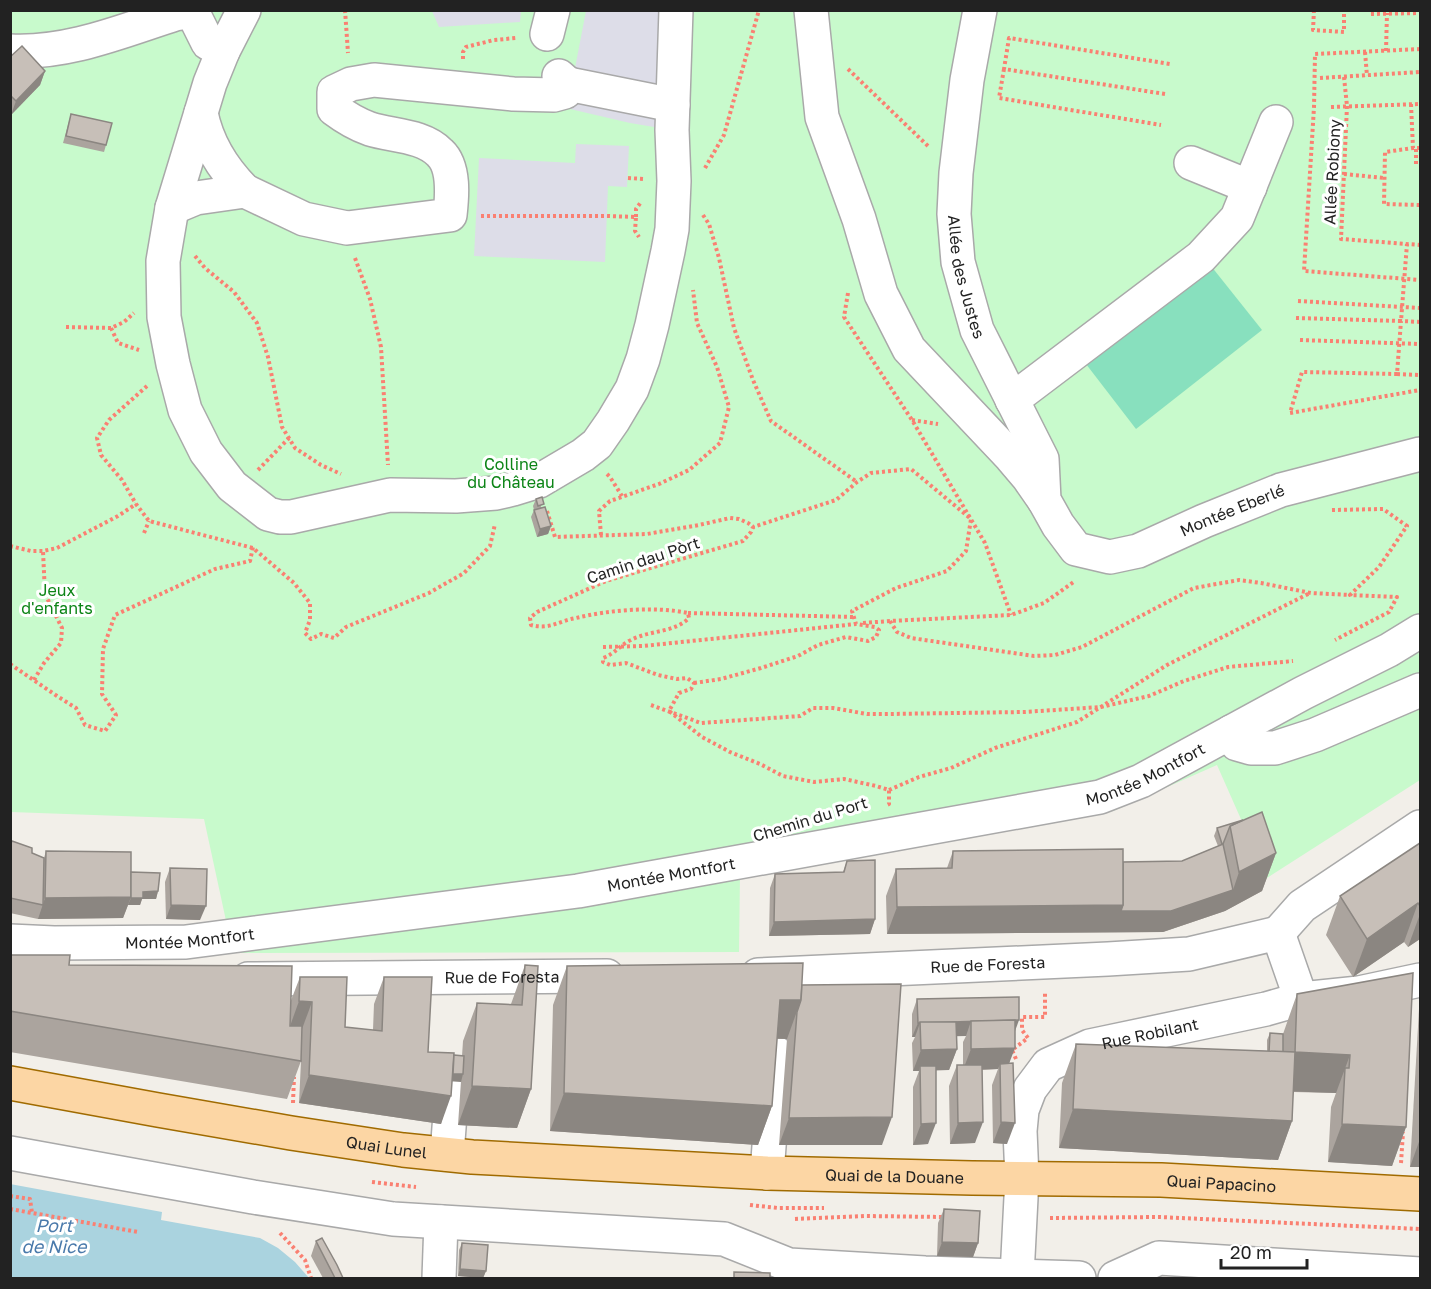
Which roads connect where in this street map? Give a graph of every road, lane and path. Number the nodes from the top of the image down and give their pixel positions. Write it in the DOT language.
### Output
graph roads {
  1 [pos="244,10"];
  2 [pos="345,10"];
  3 [pos="676,10"];
  4 [pos="759,10"];
  5 [pos="811,10"];
  6 [pos="980,10"];
  7 [pos="1314,10"];
  8 [pos="1344,10"];
  9 [pos="1420,13"];
  10 [pos="1371,14"];
  11 [pos="1387,14"];
  12 [pos="550,22"];
  13 [pos="1420,49"];
  14 [pos="10,51"];
  15 [pos="223,51"];
  16 [pos="1386,51"];
  17 [pos="1365,52"];
  18 [pos="468,64"];
  19 [pos="1170,64"];
  20 [pos="847,68"];
  21 [pos="1004,69"];
  22 [pos="1420,72"];
  23 [pos="1367,76"];
  24 [pos="1344,77"];
  25 [pos="1320,78"];
  26 [pos="351,84"];
  27 [pos="1165,94"];
  28 [pos="1411,104"];
  29 [pos="1420,104"];
  30 [pos="673,105"];
  31 [pos="1347,106"];
  32 [pos="1331,107"];
  33 [pos="201,113"];
  34 [pos="1276,122"];
  35 [pos="1161,125"];
  36 [pos="1416,148"];
  37 [pos="1191,163"];
  38 [pos="1416,165"];
  39 [pos="956,173"];
  40 [pos="1344,174"];
  41 [pos="1384,178"];
  42 [pos="674,181"];
  43 [pos="1250,188"];
  44 [pos="244,191"];
  45 [pos="1420,205"];
  46 [pos="172,208"];
  47 [pos="703,214"];
  48 [pos="476,216"];
  49 [pos="347,228"];
  50 [pos="670,240"];
  51 [pos="1407,244"];
  52 [pos="1420,245"];
  53 [pos="190,250"];
  54 [pos="1404,278"];
  55 [pos="1420,280"];
  56 [pos="693,288"];
  57 [pos="163,301"];
  58 [pos="1298,301"];
  59 [pos="1402,307"];
  60 [pos="1420,308"];
  61 [pos="844,318"];
  62 [pos="1296,318"];
  63 [pos="1401,321"];
  64 [pos="1420,322"];
  65 [pos="66,327"];
  66 [pos="1300,340"];
  67 [pos="1400,343"];
  68 [pos="1420,344"];
  69 [pos="172,364"];
  70 [pos="1397,374"];
  71 [pos="1420,375"];
  72 [pos="1420,390"];
  73 [pos="1012,400"];
  74 [pos="289,438"];
  75 [pos="1420,454"];
  76 [pos="539,482"];
  77 [pos="857,482"];
  78 [pos="238,490"];
  79 [pos="496,493"];
  80 [pos="390,495"];
  81 [pos="136,504"];
  82 [pos="1329,510"];
  83 [pos="1051,513"];
  84 [pos="268,514"];
  85 [pos="971,519"];
  86 [pos="149,521"];
  87 [pos="753,527"];
  88 [pos="144,533"];
  89 [pos="601,535"];
  90 [pos="10,546"];
  91 [pos="253,548"];
  92 [pos="43,551"];
  93 [pos="1110,557"];
  94 [pos="1311,593"];
  95 [pos="1350,595"];
  96 [pos="688,613"];
  97 [pos="1011,615"];
  98 [pos="854,616"];
  99 [pos="890,621"];
  100 [pos="856,624"];
  101 [pos="1420,631"];
  102 [pos="1331,642"];
  103 [pos="622,646"];
  104 [pos="603,647"];
  105 [pos="1302,657"];
  106 [pos="10,663"];
  107 [pos="34,680"];
  108 [pos="694,684"];
  109 [pos="1420,690"];
  110 [pos="651,705"];
  111 [pos="1101,707"];
  112 [pos="669,711"];
  113 [pos="1231,732"];
  114 [pos="889,790"];
  115 [pos="879,810"];
  116 [pos="1420,827"];
  117 [pos="1278,933"];
  118 [pos="10,941"];
  119 [pos="731,975"];
  120 [pos="636,976"];
  121 [pos="216,979"];
  122 [pos="1420,980"];
  123 [pos="1301,999"];
  124 [pos="1045,1017"];
  125 [pos="1012,1050"];
  126 [pos="776,1053"];
  127 [pos="294,1076"];
  128 [pos="10,1083"];
  129 [pos="452,1088"];
  130 [pos="1403,1129"];
  131 [pos="291,1133"];
  132 [pos="10,1153"];
  133 [pos="447,1154"];
  134 [pos="1401,1165"];
  135 [pos="767,1173"];
  136 [pos="1022,1178"];
  137 [pos="1420,1194"];
  138 [pos="10,1196"];
  139 [pos="10,1209"];
  140 [pos="32,1213"];
  141 [pos="945,1217"];
  142 [pos="795,1219"];
  143 [pos="1019,1219"];
  144 [pos="441,1222"];
  145 [pos="1420,1229"];
  146 [pos="138,1232"];
  147 [pos="278,1232"];
  148 [pos="1420,1274"];
  149 [pos="1017,1276"];
  150 [pos="311,1278"];
  151 [pos="439,1278"];
  152 [pos="1078,1278"];
  153 [pos="1115,1278"];
  1 -- 15 [label="street"];
  2 -- 26 [label="path"];
  3 -- 30 [label="street"];
  4 -- 42 [label="path"];
  5 -- 83 [label="street, Montée Eberlé"];
  6 -- 39 [label="street, Allée des Justes"];
  7 -- 8 [label="path"];
  9 -- 11 [label="path"];
  10 -- 11 [label="path"];
  11 -- 16 [label="path"];
  12 -- 18 [label="path"];
  13 -- 16 [label="path"];
  14 -- 15 [label="street"];
  15 -- 33 [label="street"];
  16 -- 17 [label="path"];
  17 -- 23 [label="path"];
  17 -- 54 [label="path"];
  19 -- 21 [label="path"];
  20 -- 39 [label="path"];
  21 -- 27 [label="path"];
  21 -- 35 [label="path"];
  22 -- 23 [label="path"];
  23 -- 24 [label="path"];
  24 -- 25 [label="path"];
  24 -- 31 [label="path, Allée Robiony"];
  26 -- 30 [label="street"];
  26 -- 49 [label="street"];
  28 -- 29 [label="path"];
  28 -- 31 [label="path"];
  28 -- 36 [label="path"];
  30 -- 42 [label="street"];
  31 -- 32 [label="path"];
  31 -- 40 [label="path, Allée Robiony"];
  33 -- 44 [label="street"];
  33 -- 46 [label="street"];
  34 -- 43 [label="street"];
  36 -- 38 [label="path"];
  36 -- 41 [label="path"];
  37 -- 43 [label="street"];
  39 -- 73 [label="street, Allée des Justes"];
  40 -- 41 [label="path"];
  40 -- 51 [label="path, Allée Robiony"];
  41 -- 45 [label="path"];
  42 -- 50 [label="street"];
  43 -- 73 [label="street"];
  44 -- 46 [label="street"];
  44 -- 49 [label="street"];
  46 -- 57 [label="street"];
  47 -- 77 [label="path"];
  48 -- 50 [label="path"];
  49 -- 80 [label="path"];
  50 -- 76 [label="street"];
  51 -- 52 [label="path"];
  51 -- 54 [label="path"];
  53 -- 74 [label="path"];
  54 -- 55 [label="path"];
  54 -- 59 [label="path"];
  56 -- 89 [label="path"];
  57 -- 65 [label="path"];
  57 -- 69 [label="street"];
  58 -- 59 [label="path"];
  59 -- 60 [label="path"];
  59 -- 63 [label="path"];
  61 -- 85 [label="path"];
  62 -- 63 [label="path"];
  63 -- 64 [label="path"];
  63 -- 67 [label="path"];
  66 -- 67 [label="path"];
  67 -- 68 [label="path"];
  67 -- 70 [label="path"];
  69 -- 78 [label="street"];
  69 -- 81 [label="path"];
  70 -- 71 [label="path"];
  70 -- 72 [label="path"];
  73 -- 83 [label="street, Allée des Justes"];
  74 -- 78 [label="path"];
  74 -- 80 [label="path"];
  75 -- 93 [label="street, Montée Eberlé"];
  76 -- 79 [label="street"];
  76 -- 89 [label="path, Camin dau Pòrt"];
  77 -- 85 [label="path"];
  77 -- 87 [label="path"];
  78 -- 84 [label="street"];
  79 -- 80 [label="street"];
  79 -- 91 [label="path"];
  80 -- 84 [label="street"];
  81 -- 86 [label="path"];
  81 -- 92 [label="path"];
  82 -- 95 [label="path"];
  83 -- 93 [label="street, Montée Eberlé"];
  84 -- 91 [label="path"];
  85 -- 97 [label="path"];
  85 -- 98 [label="path"];
  86 -- 88 [label="path"];
  86 -- 91 [label="path"];
  87 -- 89 [label="path, Camin dau Pòrt"];
  87 -- 96 [label="path, Camin dau Pòrt"];
  90 -- 92 [label="path"];
  91 -- 107 [label="path"];
  92 -- 107 [label="path"];
  93 -- 97 [label="path"];
  94 -- 95 [label="path"];
  94 -- 99 [label="path"];
  94 -- 111 [label="path"];
  95 -- 102 [label="path"];
  96 -- 98 [label="path"];
  96 -- 103 [label="path"];
  97 -- 99 [label="path"];
  98 -- 100 [label="path"];
  99 -- 100 [label="path"];
  100 -- 103 [label="path"];
  100 -- 108 [label="path"];
  101 -- 113 [label="street, Montée Montfort"];
  103 -- 104 [label="path"];
  103 -- 108 [label="path"];
  105 -- 111 [label="path"];
  106 -- 107 [label="path"];
  108 -- 112 [label="path"];
  109 -- 113 [label="street"];
  110 -- 112 [label="path"];
  111 -- 112 [label="path"];
  111 -- 114 [label="path"];
  112 -- 114 [label="path, Chemin du Port"];
  113 -- 118 [label="street, Montée Montfort"];
  114 -- 115 [label="path, Chemin du Port"];
  116 -- 117 [label="street"];
  117 -- 119 [label="street, Rue de Foresta"];
  117 -- 123 [label="street"];
  120 -- 121 [label="street, Rue de Foresta"];
  122 -- 123 [label="street, Rue Robilant"];
  123 -- 136 [label="street, Rue Robilant"];
  124 -- 125 [label="path"];
  126 -- 135 [label="street"];
  127 -- 131 [label="path"];
  128 -- 131 [label="main road, Quai Lunel"];
  129 -- 133 [label="street"];
  130 -- 134 [label="path"];
  131 -- 133 [label="main road, Quai Lunel"];
  132 -- 144 [label="street"];
  133 -- 135 [label="main road, Quai Lunel"];
  135 -- 136 [label="main road, Quai de la Douane"];
  136 -- 137 [label="main road, Quai Papacino"];
  136 -- 143 [label="street, Rue Robilant"];
  138 -- 140 [label="path"];
  139 -- 140 [label="path"];
  140 -- 146 [label="path"];
  141 -- 142 [label="path"];
  143 -- 145 [label="path"];
  143 -- 149 [label="street, Rue Robilant"];
  144 -- 149 [label="street"];
  144 -- 151 [label="street"];
  147 -- 150 [label="path"];
  148 -- 153 [label="street"];
  149 -- 152 [label="street"];
}
